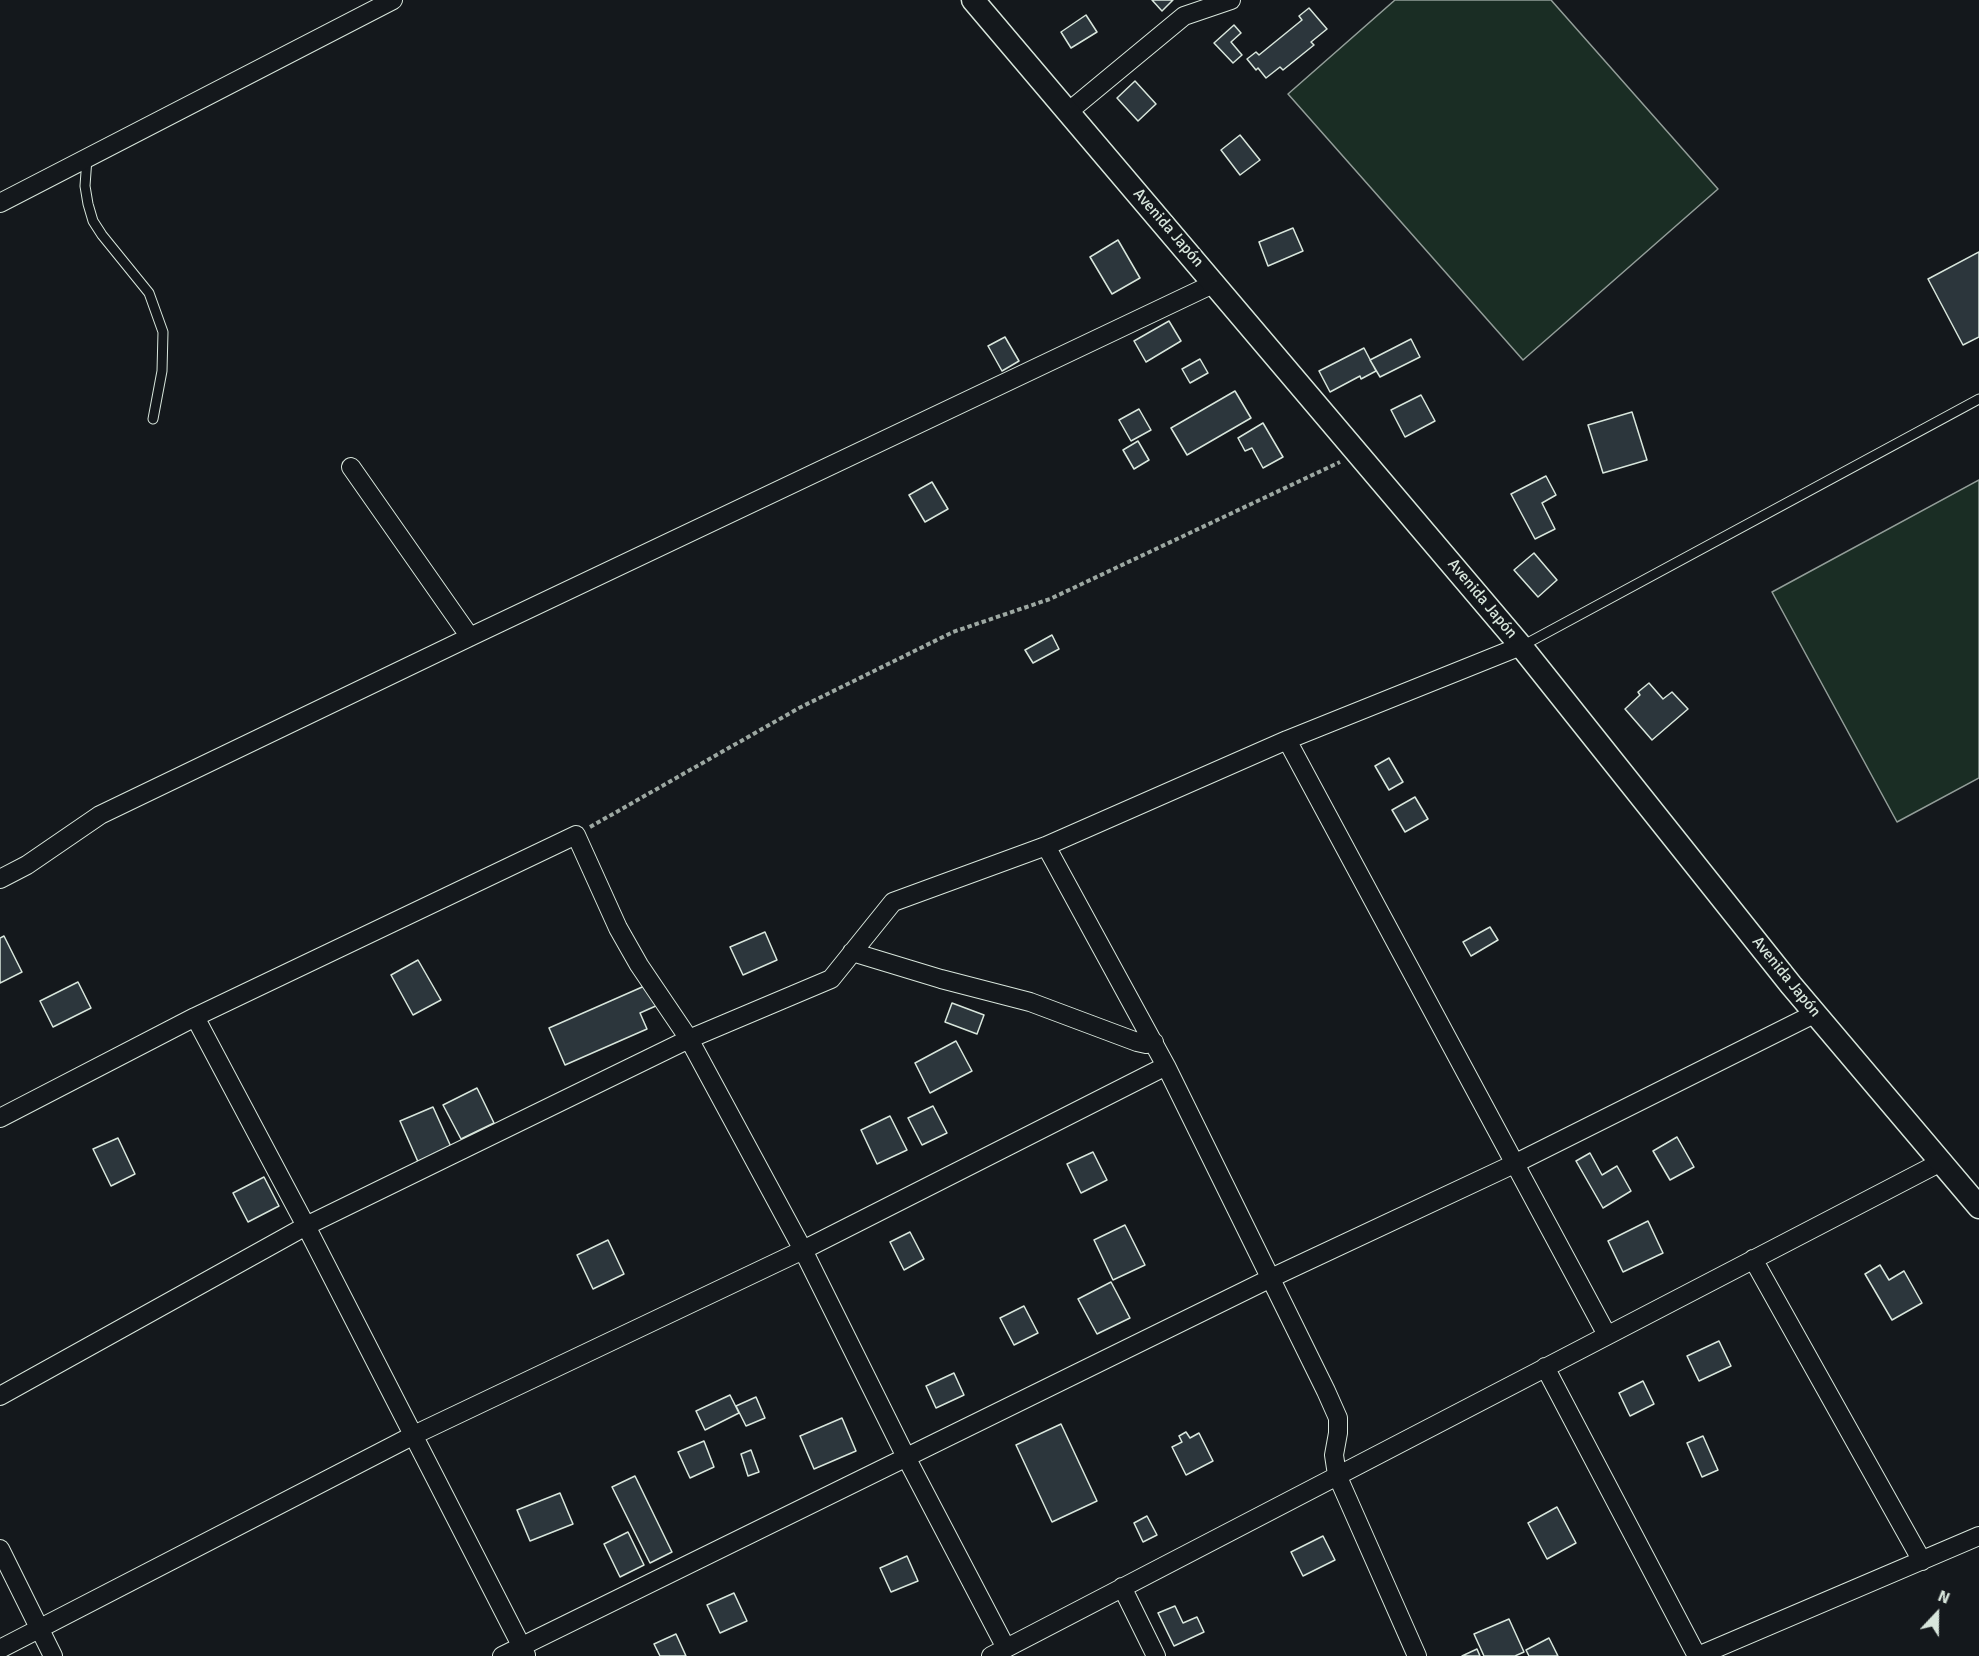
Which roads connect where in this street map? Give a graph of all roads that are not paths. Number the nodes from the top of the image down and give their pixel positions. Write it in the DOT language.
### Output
graph roads {
  1 [pos="393,0"];
  2 [pos="973,0"];
  3 [pos="1226,1"];
  4 [pos="1068,112"];
  5 [pos="87,158"];
  6 [pos="0,203"];
  7 [pos="1215,283"];
  8 [pos="1979,399"];
  9 [pos="153,419"];
  10 [pos="351,467"];
  11 [pos="470,637"];
  12 [pos="1521,646"];
  13 [pos="1287,740"];
  14 [pos="1046,846"];
  15 [pos="0,879"];
  16 [pos="852,952"];
  17 [pos="1816,1013"];
  18 [pos="195,1017"];
  19 [pos="689,1039"];
  20 [pos="1154,1042"];
  21 [pos="1167,1066"];
  22 [pos="0,1118"];
  23 [pos="1941,1161"];
  24 [pos="1514,1164"];
  25 [pos="1979,1207"];
  26 [pos="306,1226"];
  27 [pos="803,1250"];
  28 [pos="1754,1259"];
  29 [pos="1271,1278"];
  30 [pos="1607,1335"];
  31 [pos="1545,1367"];
  32 [pos="0,1396"];
  33 [pos="414,1435"];
  34 [pos="906,1457"];
  35 [pos="1336,1475"];
  36 [pos="1979,1536"];
  37 [pos="0,1549"];
  38 [pos="1922,1561"];
  39 [pos="1122,1587"];
  40 [pos="40,1629"];
  41 [pos="0,1649"];
  42 [pos="524,1651"];
  43 [pos="999,1652"];
  44 [pos="53,1656"];
  45 [pos="502,1656"];
  46 [pos="1156,1656"];
  47 [pos="1417,1656"];
  48 [pos="1697,1656"];
  1 -- 5 [label="street"];
  2 -- 4 [label="street, Avenida Japón"];
  3 -- 4 [label="street"];
  4 -- 7 [label="street, Avenida Japón"];
  5 -- 6 [label="street"];
  5 -- 9 [label="lane"];
  7 -- 11 [label="street"];
  7 -- 12 [label="street, Avenida Japón"];
  8 -- 12 [label="lane"];
  10 -- 11 [label="street"];
  11 -- 15 [label="street"];
  12 -- 13 [label="street"];
  12 -- 17 [label="street, Avenida Japón"];
  13 -- 14 [label="street"];
  13 -- 24 [label="street"];
  14 -- 16 [label="street"];
  14 -- 20 [label="street"];
  16 -- 19 [label="street"];
  16 -- 20 [label="street"];
  17 -- 23 [label="street, Avenida Japón"];
  17 -- 24 [label="street"];
  18 -- 19 [label="street"];
  18 -- 22 [label="street"];
  18 -- 26 [label="street"];
  19 -- 26 [label="street"];
  19 -- 27 [label="street"];
  20 -- 21 [label="street"];
  21 -- 27 [label="street"];
  21 -- 29 [label="street"];
  23 -- 25 [label="street, Avenida Japón"];
  23 -- 28 [label="street"];
  24 -- 29 [label="street"];
  24 -- 30 [label="street"];
  26 -- 32 [label="street"];
  26 -- 33 [label="street"];
  27 -- 33 [label="street"];
  27 -- 34 [label="street"];
  28 -- 30 [label="street"];
  28 -- 38 [label="street"];
  29 -- 34 [label="street"];
  29 -- 35 [label="street"];
  30 -- 31 [label="street"];
  31 -- 35 [label="street"];
  31 -- 48 [label="street"];
  33 -- 40 [label="street"];
  33 -- 42 [label="street"];
  34 -- 42 [label="street"];
  34 -- 43 [label="street"];
  35 -- 39 [label="street"];
  35 -- 47 [label="street"];
  36 -- 38 [label="street"];
  37 -- 40 [label="street"];
  38 -- 48 [label="street"];
  39 -- 43 [label="street"];
  39 -- 46 [label="street"];
  40 -- 41 [label="street"];
  40 -- 44 [label="street"];
  42 -- 45 [label="street"];
}
